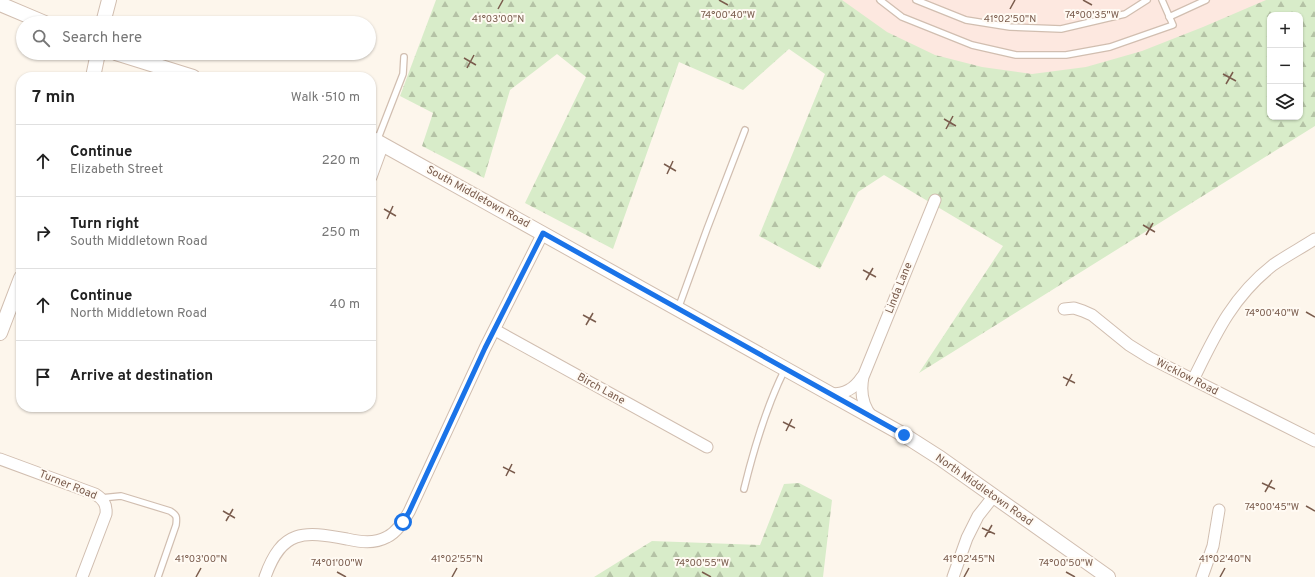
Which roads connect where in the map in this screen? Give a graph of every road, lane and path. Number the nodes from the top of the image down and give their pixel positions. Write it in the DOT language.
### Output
graph roads {
  1 [pos="109,0"];
  2 [pos="880,0"];
  3 [pos="916,0"];
  4 [pos="1147,0"];
  5 [pos="1162,0"];
  6 [pos="1206,0"];
  7 [pos="0,4"];
  8 [pos="28,16"];
  9 [pos="105,16"];
  10 [pos="1169,17"];
  11 [pos="404,57"];
  12 [pos="97,60"];
  13 [pos="138,60"];
  14 [pos="94,72"];
  15 [pos="177,72"];
  16 [pos="745,130"];
  17 [pos="377,141"];
  18 [pos="935,200"];
  19 [pos="543,233"];
  20 [pos="1315,239"];
  21 [pos="16,291"];
  22 [pos="1064,309"];
  23 [pos="678,310"];
  24 [pos="495,330"];
  25 [pos="0,334"];
  26 [pos="785,369"];
  27 [pos="863,377"];
  28 [pos="1193,380"];
  29 [pos="831,394"];
  30 [pos="858,409"];
  31 [pos="872,417"];
  32 [pos="1315,441"];
  33 [pos="707,447"];
  34 [pos="0,459"];
  35 [pos="744,489"];
  36 [pos="993,497"];
  37 [pos="101,498"];
  38 [pos="1219,510"];
  39 [pos="82,577"];
  40 [pos="158,577"];
  41 [pos="265,577"];
  42 [pos="953,577"];
  43 [pos="1108,577"];
  44 [pos="1202,577"];
  1 -- 9 [label="street"];
  2 -- 10 [label="lane"];
  3 -- 4 [label="lane"];
  5 -- 10 [label="lane"];
  6 -- 10 [label="lane"];
  7 -- 8 [label="street"];
  11 -- 17 [label="lane"];
  12 -- 14 [label="street"];
  13 -- 15 [label="street"];
  16 -- 23 [label="lane"];
  17 -- 19 [label="street, South Middletown Road"];
  18 -- 27 [label="street, Linda Lane"];
  19 -- 23 [label="street, South Middletown Road"];
  19 -- 24 [label="street"];
  20 -- 28 [label="street"];
  21 -- 25 [label="street"];
  22 -- 28 [label="street, Wicklow Road"];
  23 -- 26 [label="street, South Middletown Road"];
  24 -- 33 [label="street, Birch Lane"];
  24 -- 41 [label="street"];
  26 -- 29 [label="street, South Middletown Road"];
  26 -- 35 [label="lane"];
  27 -- 29 [label="street, Linda Lane"];
  27 -- 31 [label="street, Linda Lane"];
  28 -- 32 [label="street, Wicklow Road"];
  29 -- 30 [label="street, South Middletown Road"];
  30 -- 31 [label="street, North Middletown Road"];
  31 -- 36 [label="street, North Middletown Road"];
  34 -- 37 [label="street, Turner Road"];
  36 -- 42 [label="street"];
  36 -- 43 [label="street, North Middletown Road"];
  37 -- 39 [label="street, Turner Road"];
  37 -- 40 [label="lane"];
  38 -- 44 [label="street"];
}
